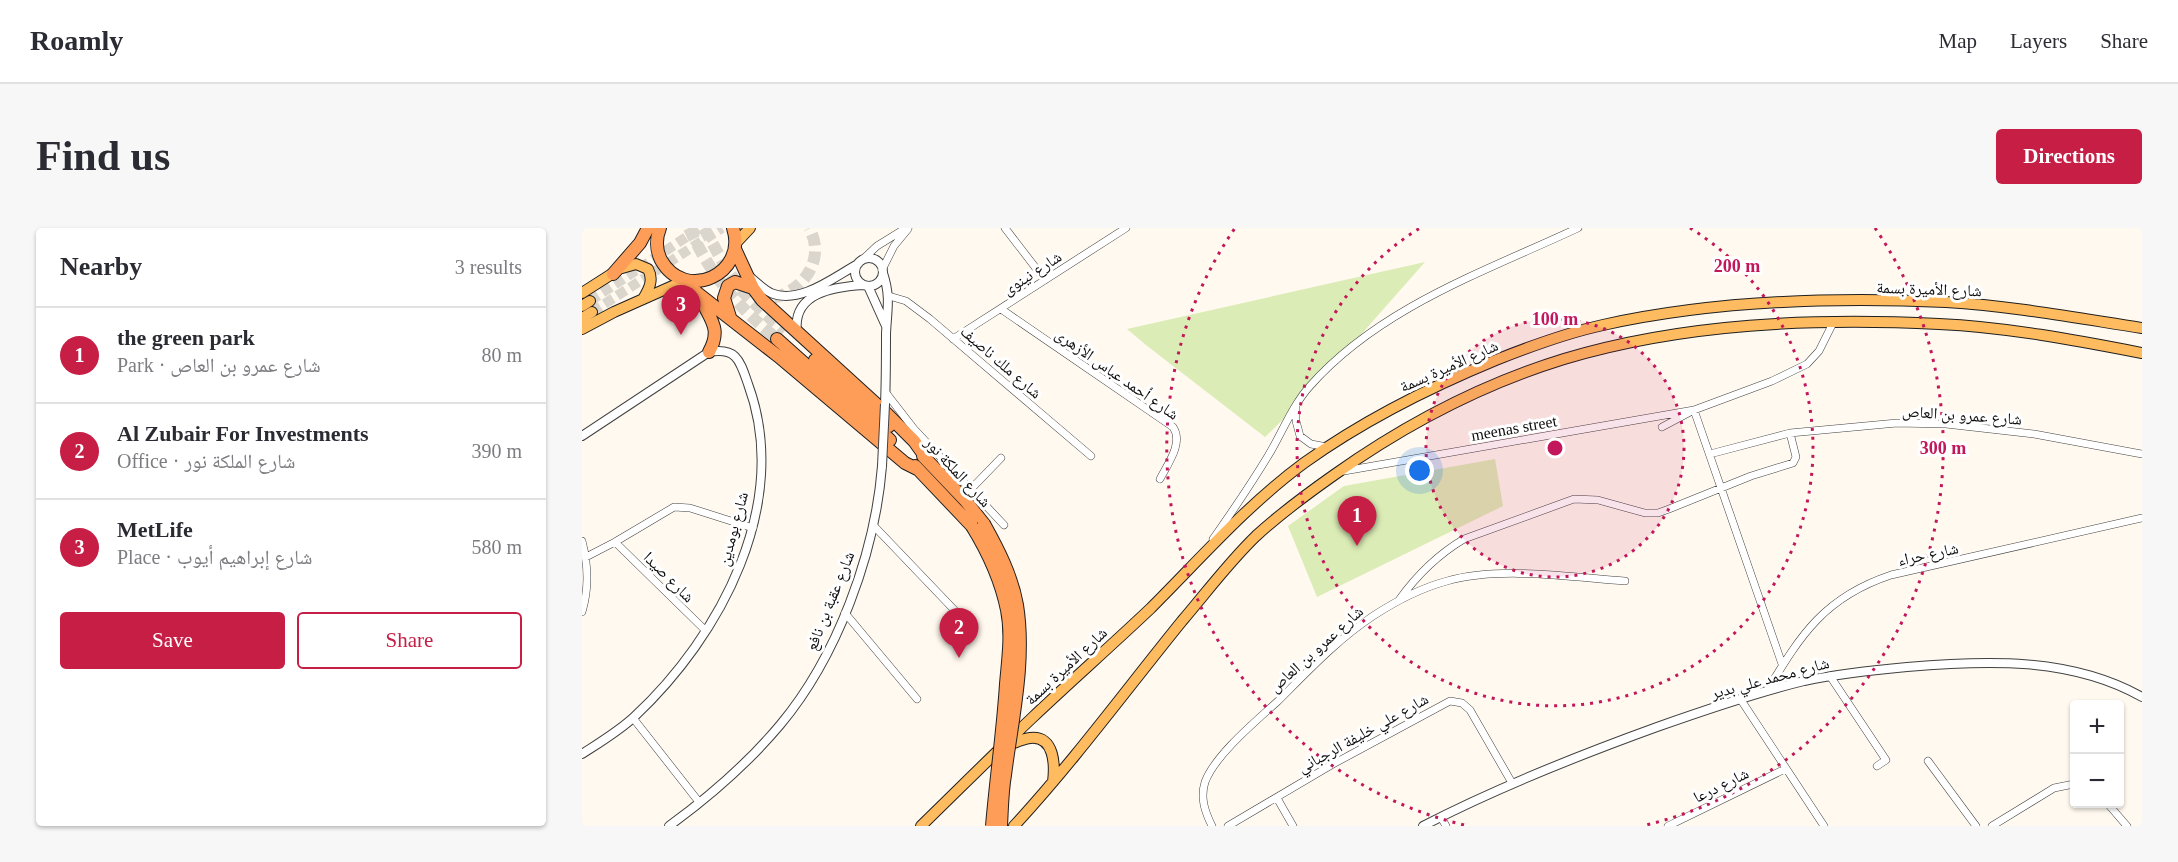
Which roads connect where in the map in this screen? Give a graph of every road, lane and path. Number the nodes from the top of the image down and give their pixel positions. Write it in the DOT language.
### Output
graph roads {
  1 [pos="732,228"];
  2 [pos="750,228"];
  3 [pos="907,228"];
  4 [pos="1005,228"];
  5 [pos="1126,228"];
  6 [pos="1578,228"];
  7 [pos="655,230"];
  8 [pos="735,246"];
  9 [pos="859,262"];
  10 [pos="618,271"];
  11 [pos="883,272"];
  12 [pos="747,274"];
  13 [pos="1045,280"];
  14 [pos="688,281"];
  15 [pos="866,285"];
  16 [pos="753,288"];
  17 [pos="700,294"];
  18 [pos="889,296"];
  19 [pos="643,299"];
  20 [pos="587,303"];
  21 [pos="1000,309"];
  22 [pos="582,318"];
  23 [pos="731,318"];
  24 [pos="1833,322"];
  25 [pos="887,327"];
  26 [pos="2142,328"];
  27 [pos="582,329"];
  28 [pos="786,335"];
  29 [pos="953,339"];
  30 [pos="709,352"];
  31 [pos="2142,353"];
  32 [pos="886,393"];
  33 [pos="1296,407"];
  34 [pos="1694,410"];
  35 [pos="1662,427"];
  36 [pos="1790,433"];
  37 [pos="582,436"];
  38 [pos="1327,447"];
  39 [pos="1710,454"];
  40 [pos="2142,454"];
  41 [pos="1091,456"];
  42 [pos="1001,458"];
  43 [pos="919,470"];
  44 [pos="1338,472"];
  45 [pos="1160,479"];
  46 [pos="971,489"];
  47 [pos="1721,489"];
  48 [pos="2142,518"];
  49 [pos="874,525"];
  50 [pos="978,525"];
  51 [pos="1004,525"];
  52 [pos="753,528"];
  53 [pos="582,541"];
  54 [pos="615,542"];
  55 [pos="1204,552"];
  56 [pos="586,557"];
  57 [pos="1625,580"];
  58 [pos="1399,600"];
  59 [pos="582,612"];
  60 [pos="844,613"];
  61 [pos="962,618"];
  62 [pos="705,630"];
  63 [pos="1782,664"];
  64 [pos="1830,676"];
  65 [pos="1767,691"];
  66 [pos="2142,697"];
  67 [pos="917,699"];
  68 [pos="1741,700"];
  69 [pos="633,718"];
  70 [pos="1002,748"];
  71 [pos="582,754"];
  72 [pos="1928,761"];
  73 [pos="1877,766"];
  74 [pos="1785,769"];
  75 [pos="1053,783"];
  76 [pos="1512,783"];
  77 [pos="2070,785"];
  78 [pos="963,786"];
  79 [pos="1277,798"];
  80 [pos="699,802"];
  81 [pos="2111,808"];
  82 [pos="1441,817"];
  83 [pos="669,826"];
  84 [pos="921,826"];
  85 [pos="933,826"];
  86 [pos="992,826"];
  87 [pos="1001,826"];
  88 [pos="1014,826"];
  89 [pos="1212,826"];
  90 [pos="1228,826"];
  91 [pos="1293,826"];
  92 [pos="1423,826"];
  93 [pos="1446,826"];
  94 [pos="1668,826"];
  95 [pos="1824,826"];
  96 [pos="1976,826"];
  97 [pos="1992,826"];
  98 [pos="2127,826"];
  1 -- 8 [label="highway"];
  2 -- 8 [label="main road"];
  3 -- 9 [label="street"];
  3 -- 11 [label="street"];
  4 -- 13 [label="street"];
  5 -- 13 [label="street, شارع نينوى"];
  6 -- 33 [label="street"];
  7 -- 10 [label="highway"];
  7 -- 14 [label="highway"];
  8 -- 12 [label="highway"];
  8 -- 14 [label="highway"];
  9 -- 11 [label="street"];
  9 -- 12 [label="street"];
  9 -- 15 [label="street"];
  10 -- 19 [label="main road"];
  10 -- 20 [label="main road"];
  11 -- 15 [label="street"];
  11 -- 18 [label="street, شارع عقبة بن نافع"];
  12 -- 16 [label="highway"];
  13 -- 21 [label="street, شارع نينوى"];
  14 -- 17 [label="highway"];
  14 -- 19 [label="main road"];
  15 -- 25 [label="street, شارع عقبة بن نافع"];
  15 -- 28 [label="street"];
  16 -- 23 [label="highway"];
  16 -- 28 [label="highway"];
  17 -- 23 [label="highway"];
  17 -- 30 [label="highway"];
  18 -- 25 [label="street, شارع عقبة بن نافع"];
  18 -- 29 [label="street, شارع ملك ناصيف"];
  19 -- 27 [label="main road"];
  20 -- 22 [label="main road"];
  21 -- 29 [label="street, شارع نينوى"];
  21 -- 45 [label="street, شارع أحمد عباس الأزهرى"];
  23 -- 43 [label="highway"];
  24 -- 31 [label="main road, شارع الأميرة بسمة"];
  24 -- 34 [label="street"];
  24 -- 44 [label="main road, شارع الأميرة بسمة"];
  25 -- 32 [label="street, شارع عقبة بن نافع"];
  26 -- 38 [label="main road, شارع الأميرة بسمة"];
  28 -- 43 [label="highway, شارع الملكة نور"];
  28 -- 50 [label="highway, شارع الملكة نور"];
  29 -- 41 [label="street, شارع ملك ناصيف"];
  30 -- 37 [label="street"];
  30 -- 52 [label="street, شارع بومدين"];
  32 -- 46 [label="street"];
  32 -- 49 [label="street, شارع عقبة بن نافع, bridge"];
  33 -- 38 [label="street"];
  33 -- 55 [label="street"];
  34 -- 35 [label="street"];
  34 -- 39 [label="street"];
  34 -- 44 [label="street, meenas street"];
  36 -- 39 [label="street, شارع عمرو بن العاص"];
  36 -- 40 [label="street, شارع عمرو بن العاص"];
  36 -- 47 [label="street"];
  38 -- 55 [label="main road, شارع الأميرة بسمة"];
  39 -- 47 [label="street"];
  42 -- 46 [label="street"];
  43 -- 50 [label="highway, شارع الملكة نور"];
  44 -- 75 [label="main road, شارع الأميرة بسمة"];
  46 -- 51 [label="street"];
  47 -- 58 [label="street"];
  47 -- 63 [label="street"];
  48 -- 63 [label="street, شارع حراء"];
  49 -- 60 [label="street, شارع عقبة بن نافع"];
  49 -- 61 [label="street"];
  50 -- 86 [label="highway, شارع الملكة نور, bridge"];
  50 -- 87 [label="highway, شارع الملكة نور, bridge"];
  52 -- 54 [label="street"];
  52 -- 62 [label="street, شارع بومدين"];
  53 -- 56 [label="street"];
  54 -- 56 [label="street"];
  54 -- 62 [label="street, شارع صيدا"];
  55 -- 70 [label="main road, شارع الأميرة بسمة"];
  56 -- 59 [label="street"];
  57 -- 58 [label="street, شارع عمرو بن العاص"];
  58 -- 89 [label="street, شارع عمرو بن العاص"];
  60 -- 67 [label="street"];
  60 -- 80 [label="street, شارع عقبة بن نافع"];
  62 -- 69 [label="street, شارع بومدين"];
  63 -- 65 [label="street, شارع حراء"];
  64 -- 65 [label="street, شارع محمد علي بدير"];
  64 -- 66 [label="street, شارع محمد علي بدير"];
  64 -- 73 [label="street"];
  65 -- 68 [label="street, شارع محمد علي بدير"];
  68 -- 74 [label="street"];
  68 -- 76 [label="street, شارع محمد علي بدير"];
  69 -- 71 [label="street, شارع بومدين"];
  69 -- 80 [label="street"];
  70 -- 75 [label="main road"];
  70 -- 78 [label="main road, شارع الأميرة بسمة"];
  72 -- 96 [label="street"];
  74 -- 94 [label="street, شارع درعا"];
  74 -- 95 [label="street"];
  75 -- 88 [label="main road, شارع الأميرة بسمة"];
  76 -- 79 [label="street, شارع علي خليفة الرجباني"];
  76 -- 82 [label="street, شارع محمد علي بدير"];
  77 -- 97 [label="street"];
  78 -- 84 [label="main road, شارع الأميرة بسمة"];
  78 -- 85 [label="main road"];
  79 -- 90 [label="street, شارع علي خليفة الرجباني"];
  79 -- 91 [label="street"];
  80 -- 83 [label="street, شارع عقبة بن نافع"];
  81 -- 98 [label="street"];
  82 -- 92 [label="street, شارع محمد علي بدير"];
  82 -- 93 [label="street"];
}
